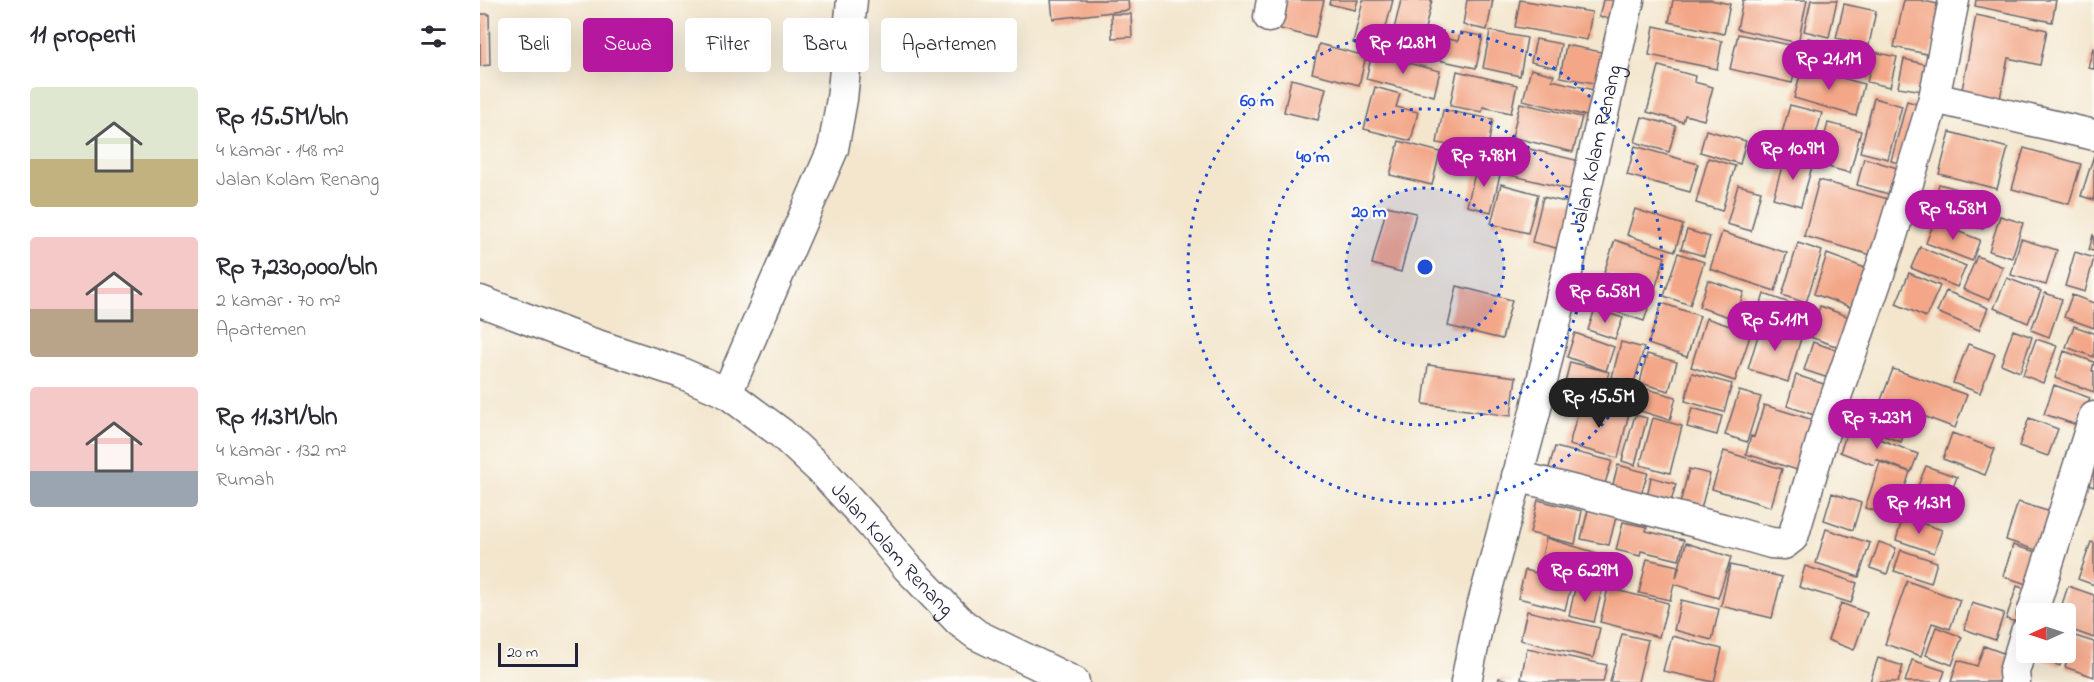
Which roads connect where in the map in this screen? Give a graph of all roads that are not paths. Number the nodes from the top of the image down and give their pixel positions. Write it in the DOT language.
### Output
graph roads {
  1 [pos="852,0"];
  2 [pos="1629,0"];
  3 [pos="1954,0"];
  4 [pos="1934,98"];
  5 [pos="2094,135"];
  6 [pos="480,301"];
  7 [pos="727,393"];
  8 [pos="2094,417"];
  9 [pos="1517,476"];
  10 [pos="2035,603"];
  11 [pos="2017,663"];
  12 [pos="1074,682"];
  13 [pos="1466,682"];
  14 [pos="2015,682"];
  1 -- 7 [label="street"];
  2 -- 9 [label="street, Jalan Kolam Renang"];
  3 -- 4 [label="street"];
  4 -- 5 [label="street"];
  4 -- 9 [label="street"];
  6 -- 7 [label="street, Jalan Kolam Renang"];
  7 -- 12 [label="street, Jalan Kolam Renang"];
  8 -- 10 [label="street"];
  9 -- 13 [label="street, Jalan Kolam Renang"];
  11 -- 14 [label="street"];
}
